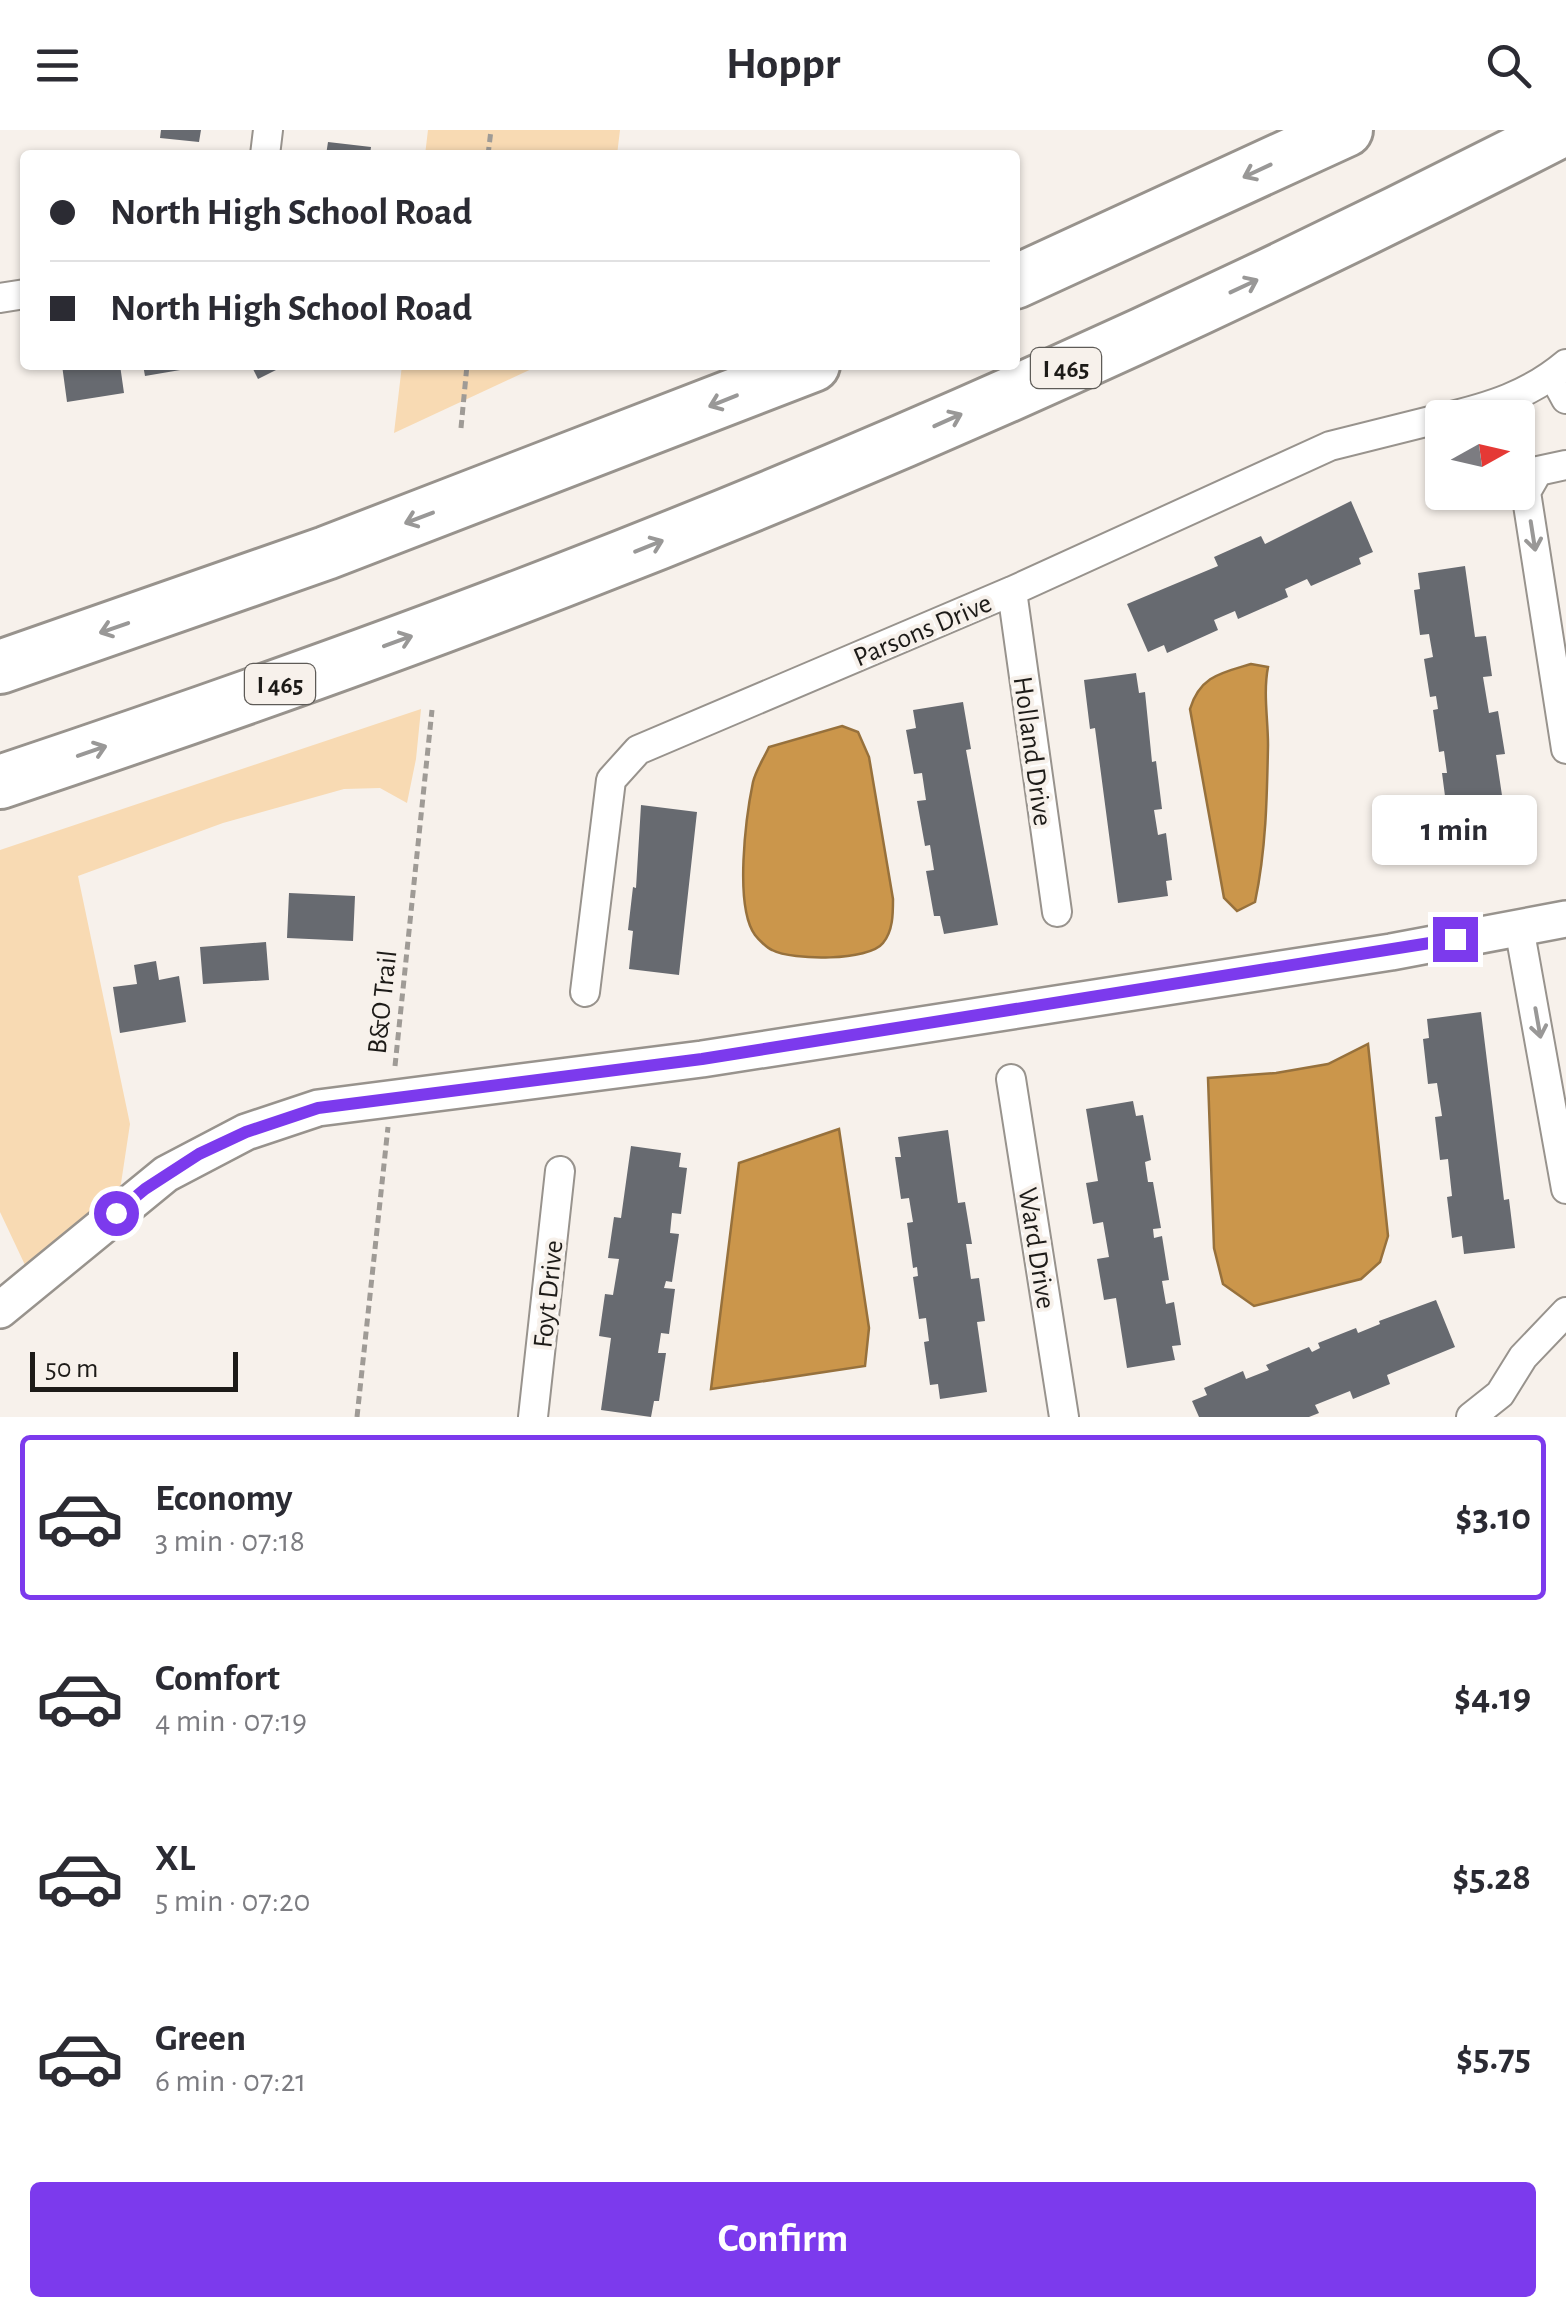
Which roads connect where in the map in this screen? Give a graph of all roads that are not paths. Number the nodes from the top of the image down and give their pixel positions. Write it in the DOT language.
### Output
graph roads {
  1 [pos="1346,130"];
  2 [pos="1562,130"];
  3 [pos="1020,280"];
  4 [pos="800,370"];
  5 [pos="1562,379"];
  6 [pos="1510,400"];
  7 [pos="1425,422"];
  8 [pos="1566,466"];
  9 [pos="1012,591"];
  10 [pos="0,666"];
  11 [pos="1566,749"];
  12 [pos="0,782"];
  13 [pos="1057,912"];
  14 [pos="1566,918"];
  15 [pos="1520,927"];
  16 [pos="585,992"];
  17 [pos="1011,1079"];
  18 [pos="560,1171"];
  19 [pos="1566,1189"];
  20 [pos="0,1310"];
  21 [pos="1566,1312"];
  22 [pos="533,1417"];
  23 [pos="1064,1417"];
  24 [pos="1472,1417"];
  1 -- 3 [label="highway, one-way"];
  12 -- 2 [label="highway, I 465, one-way"];
  4 -- 10 [label="highway, one-way"];
  5 -- 6 [label="street, Parsons Drive"];
  7 -- 9 [label="street, Parsons Drive"];
  8 -- 11 [label="street, one-way"];
  9 -- 13 [label="street, Holland Drive"];
  9 -- 16 [label="street, Parsons Drive"];
  14 -- 15 [label="street"];
  15 -- 19 [label="street, one-way"];
  15 -- 20 [label="street"];
  17 -- 23 [label="street, Ward Drive"];
  18 -- 22 [label="street, Foyt Drive"];
  21 -- 24 [label="street"];
}
